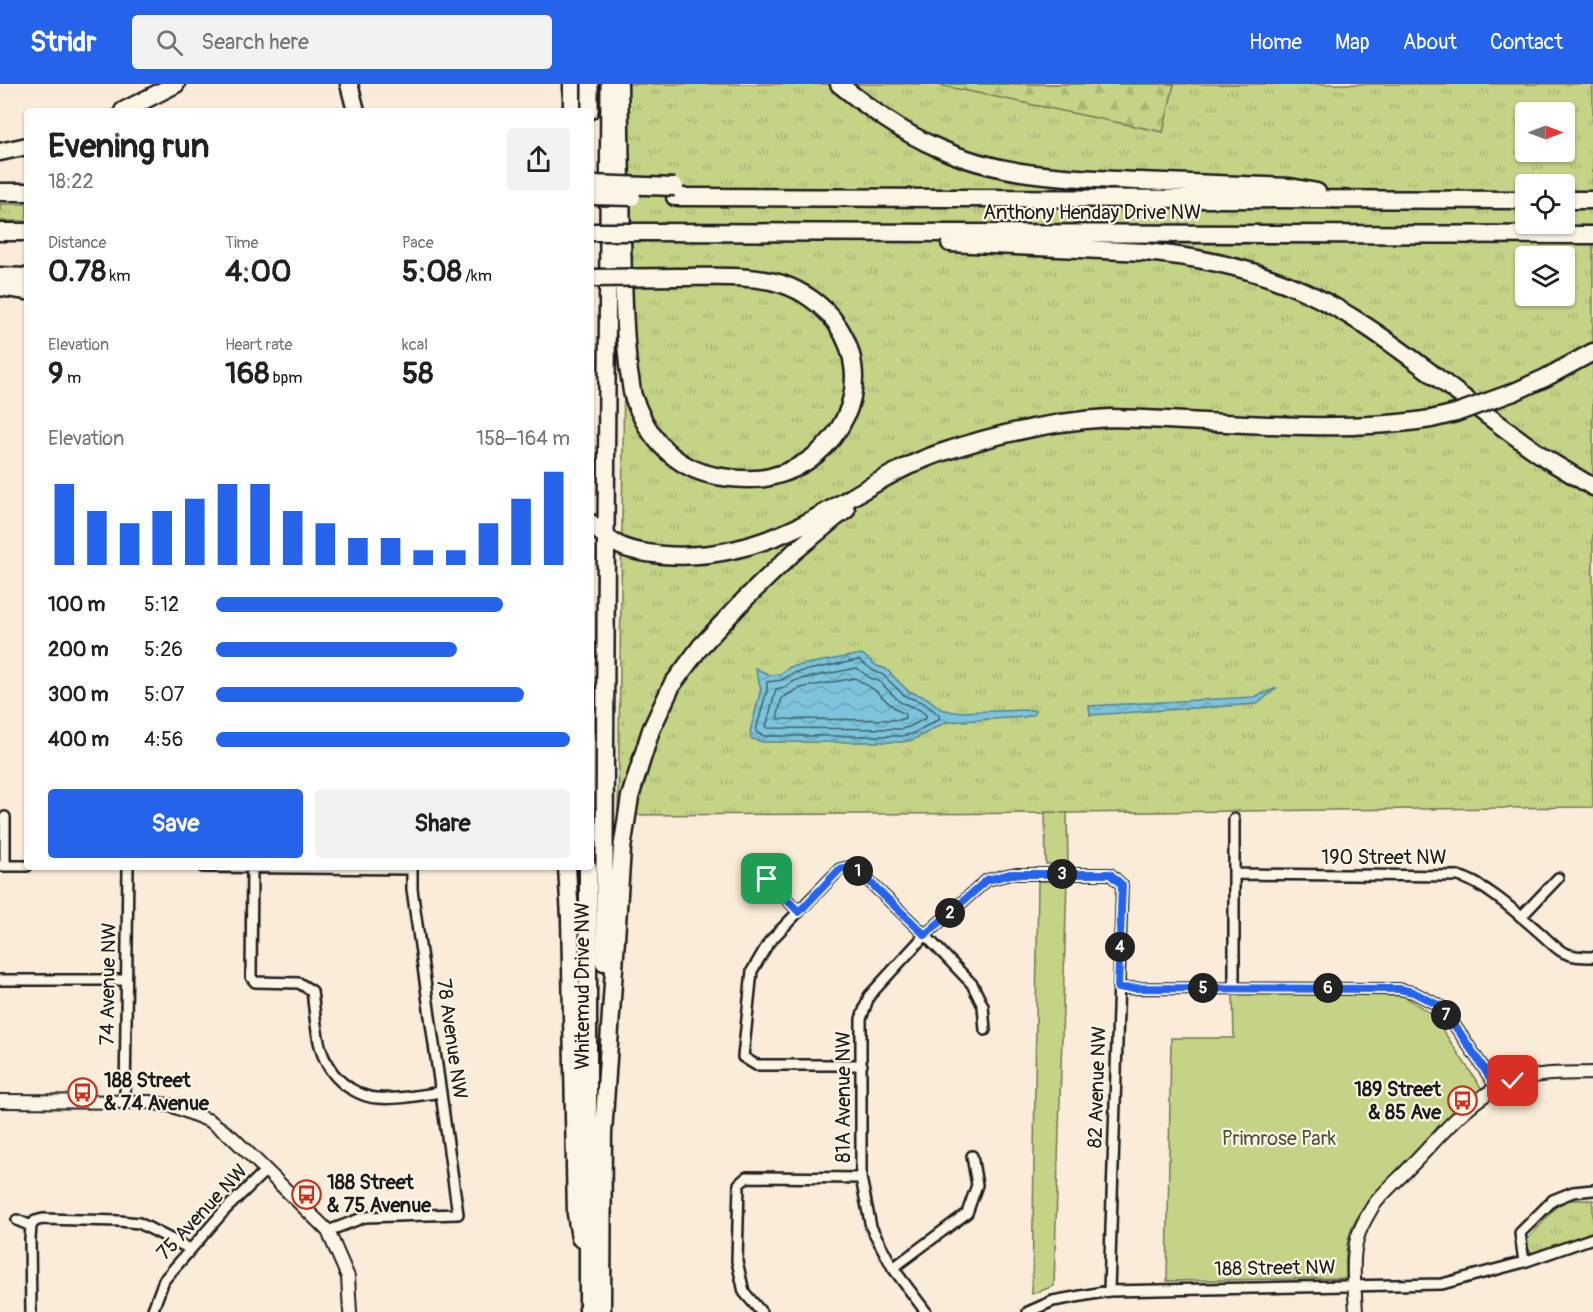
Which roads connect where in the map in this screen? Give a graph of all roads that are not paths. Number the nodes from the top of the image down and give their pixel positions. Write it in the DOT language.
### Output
graph roads {
  1 [pos="176,84"];
  2 [pos="349,84"];
  3 [pos="572,84"];
  4 [pos="590,84"];
  5 [pos="609,84"];
  6 [pos="619,84"];
  7 [pos="839,84"];
  8 [pos="129,108"];
  9 [pos="355,108"];
  10 [pos="572,108"];
  11 [pos="590,108"];
  12 [pos="24,147"];
  13 [pos="0,152"];
  14 [pos="594,184"];
  15 [pos="0,192"];
  16 [pos="24,192"];
  17 [pos="675,192"];
  18 [pos="594,196"];
  19 [pos="1363,200"];
  20 [pos="1515,200"];
  21 [pos="1575,200"];
  22 [pos="1593,200"];
  23 [pos="0,232"];
  24 [pos="24,232"];
  25 [pos="594,232"];
  26 [pos="876,232"];
  27 [pos="1593,235"];
  28 [pos="0,276"];
  29 [pos="24,277"];
  30 [pos="594,278"];
  31 [pos="624,278"];
  32 [pos="624,278"];
  33 [pos="624,278"];
  34 [pos="624,278"];
  35 [pos="0,287"];
  36 [pos="24,291"];
  37 [pos="1593,352"];
  38 [pos="983,440"];
  39 [pos="1593,487"];
  40 [pos="594,526"];
  41 [pos="606,537"];
  42 [pos="5,817"];
  43 [pos="1234,819"];
  44 [pos="2,866"];
  45 [pos="24,866"];
  46 [pos="128,870"];
  47 [pos="252,870"];
  48 [pos="412,870"];
  49 [pos="567,870"];
  50 [pos="588,870"];
  51 [pos="1234,874"];
  52 [pos="1558,878"];
  53 [pos="767,879"];
  54 [pos="1122,885"];
  55 [pos="799,912"];
  56 [pos="1521,917"];
  57 [pos="925,935"];
  58 [pos="1593,957"];
  59 [pos="0,980"];
  60 [pos="126,980"];
  61 [pos="1118,988"];
  62 [pos="1234,988"];
  63 [pos="985,1030"];
  64 [pos="862,1065"];
  65 [pos="1593,1073"];
  66 [pos="1497,1088"];
  67 [pos="441,1092"];
  68 [pos="0,1101"];
  69 [pos="125,1102"];
  70 [pos="603,1133"];
  71 [pos="972,1156"];
  72 [pos="266,1170"];
  73 [pos="861,1178"];
  74 [pos="1593,1190"];
  75 [pos="17,1220"];
  76 [pos="31,1226"];
  77 [pos="328,1231"];
  78 [pos="1593,1238"];
  79 [pos="190,1249"];
  80 [pos="1524,1262"];
  81 [pos="893,1268"];
  82 [pos="588,1276"];
  83 [pos="1355,1286"];
  84 [pos="1109,1291"];
  85 [pos="32,1312"];
  86 [pos="152,1312"];
  87 [pos="350,1312"];
  88 [pos="588,1312"];
  89 [pos="602,1312"];
  90 [pos="761,1312"];
  91 [pos="926,1312"];
  92 [pos="1028,1312"];
  93 [pos="1356,1312"];
  1 -- 8 [label="highway"];
  2 -- 9 [label="highway"];
  3 -- 10 [label="highway"];
  4 -- 11 [label="highway"];
  5 -- 41 [label="highway, Whitemud Drive NW"];
  6 -- 31 [label="highway, bridge"];
  7 -- 19 [label="highway"];
  12 -- 13 [label="highway"];
  14 -- 17 [label="highway, bridge"];
  15 -- 16 [label="highway"];
  17 -- 18 [label="highway, Anthony Henday Drive NW, bridge"];
  17 -- 19 [label="highway, Anthony Henday Drive NW"];
  19 -- 20 [label="highway, Anthony Henday Drive NW"];
  21 -- 22 [label="highway"];
  23 -- 24 [label="highway"];
  25 -- 26 [label="highway, Anthony Henday Drive NW, bridge"];
  26 -- 27 [label="highway, Anthony Henday Drive NW"];
  26 -- 39 [label="highway"];
  28 -- 29 [label="highway"];
  30 -- 34 [label="highway, bridge"];
  32 -- 33 [label="highway, bridge"];
  35 -- 36 [label="highway"];
  37 -- 38 [label="highway, bridge"];
  38 -- 41 [label="highway"];
  38 -- 70 [label="highway"];
  40 -- 41 [label="highway"];
  41 -- 70 [label="highway, Whitemud Drive NW"];
  42 -- 44 [label="street"];
  43 -- 51 [label="street"];
  44 -- 45 [label="street"];
  46 -- 60 [label="street, 74 Avenue NW"];
  47 -- 67 [label="street"];
  48 -- 67 [label="street, 78 Avenue NW"];
  49 -- 82 [label="highway"];
  50 -- 82 [label="highway, Whitemud Drive NW"];
  51 -- 56 [label="street, 190 Street NW"];
  51 -- 62 [label="street"];
  52 -- 56 [label="street"];
  53 -- 55 [label="street"];
  54 -- 57 [label="street, 81A Avenue NW"];
  54 -- 61 [label="street, 82 Avenue NW"];
  55 -- 57 [label="street"];
  55 -- 64 [label="street"];
  56 -- 58 [label="street, 190 Street NW"];
  57 -- 63 [label="street"];
  57 -- 64 [label="street, 81A Avenue NW"];
  59 -- 60 [label="street"];
  60 -- 69 [label="street, 74 Avenue NW"];
  61 -- 62 [label="street"];
  61 -- 84 [label="street, 82 Avenue NW"];
  62 -- 66 [label="street"];
  64 -- 73 [label="street, 81A Avenue NW"];
  65 -- 66 [label="street"];
  66 -- 83 [label="street"];
  67 -- 77 [label="street, 78 Avenue NW"];
  68 -- 69 [label="street"];
  69 -- 72 [label="street"];
  70 -- 89 [label="highway, Whitemud Drive NW"];
  71 -- 81 [label="street"];
  72 -- 77 [label="street"];
  72 -- 79 [label="street, 75 Avenue NW"];
  73 -- 81 [label="street, 81A Avenue NW"];
  73 -- 90 [label="street"];
  74 -- 80 [label="street"];
  75 -- 76 [label="street"];
  76 -- 79 [label="street"];
  76 -- 85 [label="street"];
  77 -- 87 [label="street"];
  78 -- 80 [label="street, 188 Street NW"];
  79 -- 86 [label="street, 75 Avenue NW"];
  80 -- 83 [label="street, 188 Street NW"];
  81 -- 91 [label="street, 81A Avenue NW"];
  82 -- 88 [label="highway, Whitemud Drive NW"];
  83 -- 84 [label="street, 188 Street NW"];
  83 -- 93 [label="street"];
  84 -- 92 [label="street, 188 Street NW"];
}
